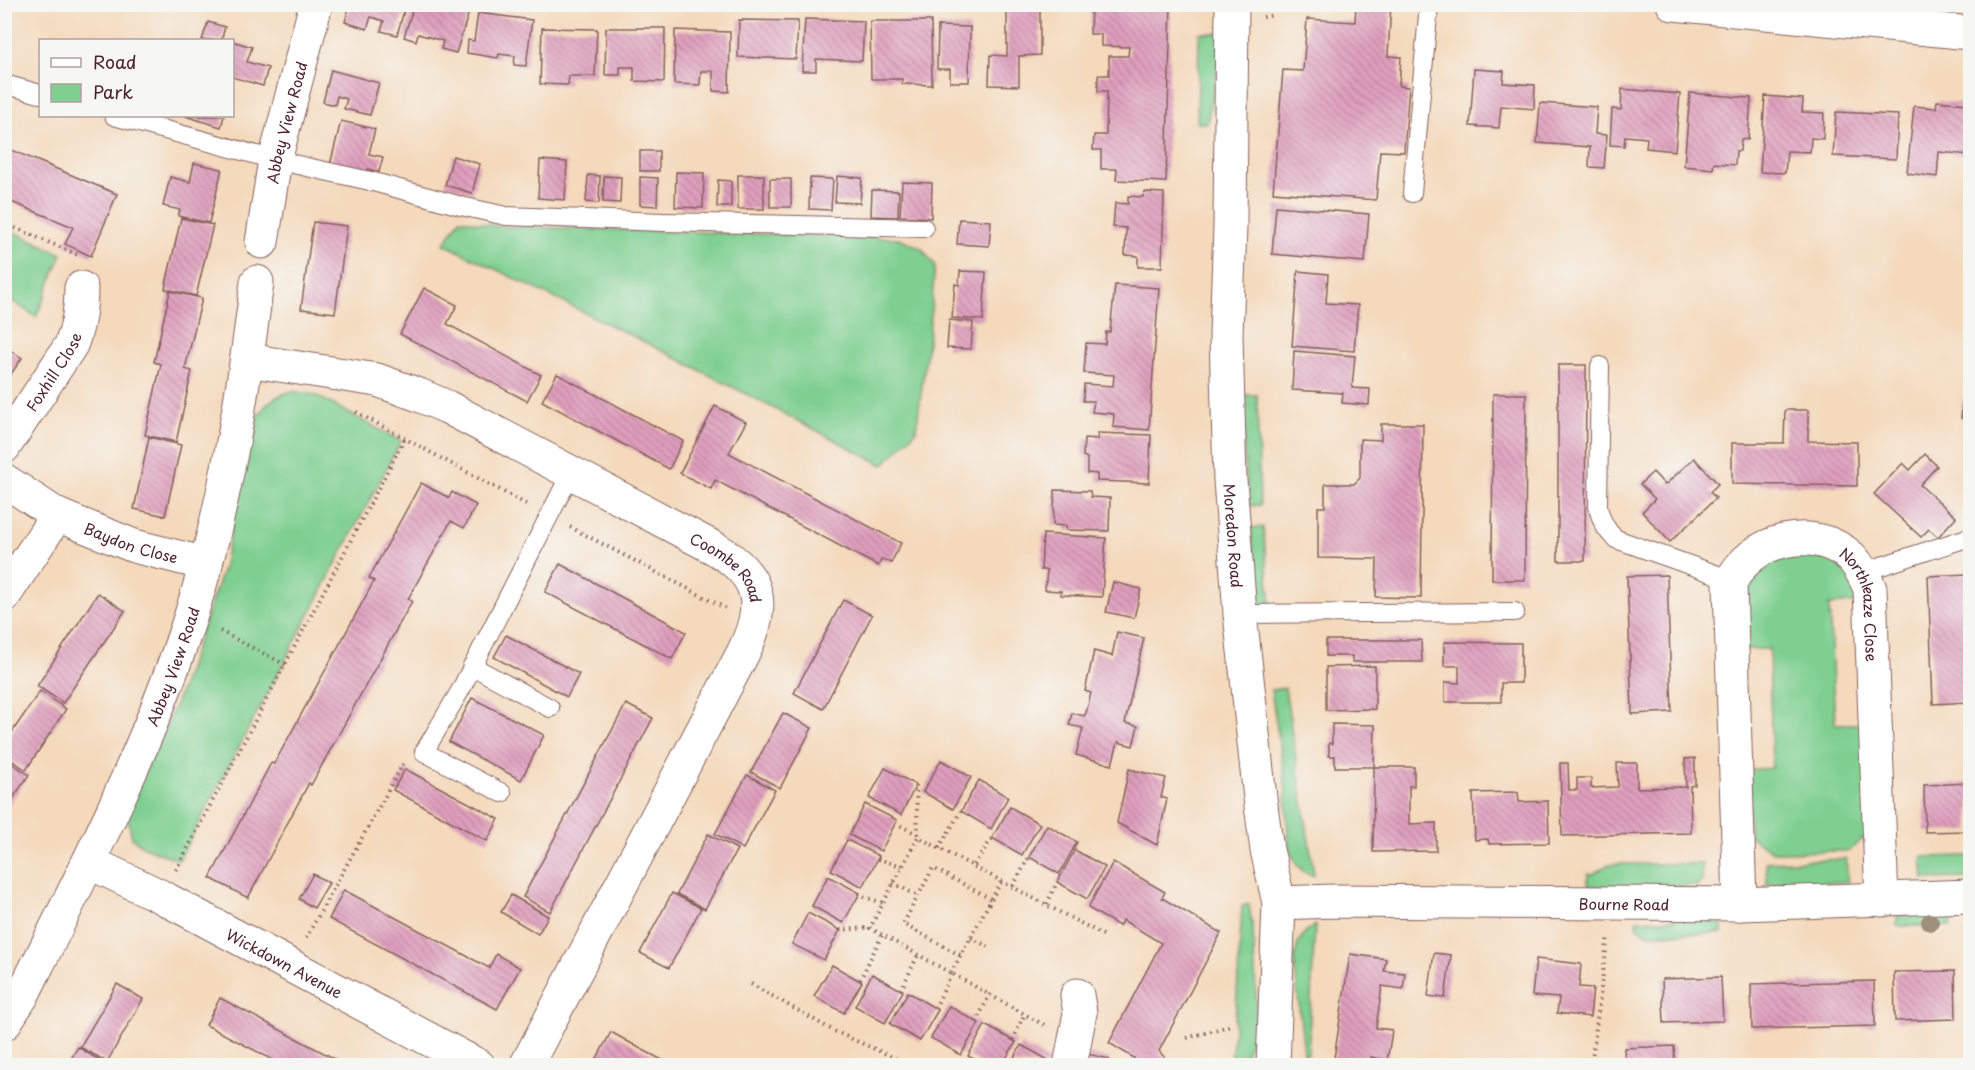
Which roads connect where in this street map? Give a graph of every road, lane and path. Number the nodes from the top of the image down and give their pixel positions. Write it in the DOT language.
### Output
graph roads {
  1 [pos="316,4"];
  2 [pos="1232,4"];
  3 [pos="1429,4"];
  4 [pos="1673,4"];
  5 [pos="1971,33"];
  6 [pos="4,84"];
  7 [pos="39,94"];
  8 [pos="118,117"];
  9 [pos="275,160"];
  10 [pos="1412,193"];
  11 [pos="4,223"];
  12 [pos="924,228"];
  13 [pos="262,242"];
  14 [pos="257,282"];
  15 [pos="81,288"];
  16 [pos="247,360"];
  17 [pos="1600,366"];
  18 [pos="352,410"];
  19 [pos="405,438"];
  20 [pos="4,447"];
  21 [pos="571,473"];
  22 [pos="4,480"];
  23 [pos="57,514"];
  24 [pos="549,516"];
  25 [pos="1971,537"];
  26 [pos="206,564"];
  27 [pos="1863,572"];
  28 [pos="1732,580"];
  29 [pos="4,596"];
  30 [pos="1515,612"];
  31 [pos="1240,614"];
  32 [pos="190,616"];
  33 [pos="755,624"];
  34 [pos="286,665"];
  35 [pos="472,666"];
  36 [pos="550,708"];
  37 [pos="424,752"];
  38 [pos="916,784"];
  39 [pos="502,793"];
  40 [pos="961,812"];
  41 [pos="896,823"];
  42 [pos="918,836"];
  43 [pos="992,838"];
  44 [pos="939,848"];
  45 [pos="1029,857"];
  46 [pos="878,859"];
  47 [pos="89,862"];
  48 [pos="974,865"];
  49 [pos="902,866"];
  50 [pos="1002,880"];
  51 [pos="1057,882"];
  52 [pos="893,883"];
  53 [pos="1012,886"];
  54 [pos="858,895"];
  55 [pos="160,896"];
  56 [pos="918,896"];
  57 [pos="1971,896"];
  58 [pos="991,899"];
  59 [pos="1882,900"];
  60 [pos="883,903"];
  61 [pos="1279,903"];
  62 [pos="1047,904"];
  63 [pos="1740,904"];
  64 [pos="1612,905"];
  65 [pos="870,928"];
  66 [pos="840,930"];
  67 [pos="882,935"];
  68 [pos="1107,936"];
  69 [pos="971,938"];
  70 [pos="989,947"];
  71 [pos="918,955"];
  72 [pos="960,955"];
  73 [pos="291,965"];
  74 [pos="951,973"];
  75 [pos="860,980"];
  76 [pos="751,984"];
  77 [pos="901,990"];
  78 [pos="990,994"];
  79 [pos="1077,995"];
  80 [pos="935,1008"];
  81 [pos="1025,1013"];
  82 [pos="976,1022"];
  83 [pos="4,1024"];
  84 [pos="1229,1026"];
  85 [pos="1187,1038"];
  86 [pos="1012,1040"];
  87 [pos="1073,1055"];
  88 [pos="479,1065"];
  89 [pos="526,1065"];
  90 [pos="914,1065"];
  91 [pos="1273,1065"];
  92 [pos="1591,1065"];
  1 -- 9 [label="street, Abbey View Road"];
  2 -- 31 [label="street, Moredon Road"];
  3 -- 10 [label="lane"];
  4 -- 5 [label="street"];
  6 -- 7 [label="lane"];
  8 -- 9 [label="lane"];
  9 -- 12 [label="lane"];
  9 -- 13 [label="street, Abbey View Road"];
  11 -- 15 [label="path"];
  14 -- 16 [label="street, Abbey View Road"];
  15 -- 20 [label="street, Foxhill Close"];
  16 -- 21 [label="street, Coombe Road"];
  16 -- 26 [label="street, Abbey View Road"];
  17 -- 28 [label="lane"];
  18 -- 19 [label="path"];
  19 -- 24 [label="path"];
  19 -- 34 [label="path"];
  21 -- 24 [label="lane"];
  21 -- 33 [label="street, Coombe Road"];
  22 -- 23 [label="street, Baydon Close"];
  23 -- 26 [label="street, Baydon Close"];
  23 -- 29 [label="street"];
  24 -- 33 [label="path"];
  24 -- 35 [label="lane"];
  25 -- 27 [label="lane"];
  26 -- 32 [label="street, Abbey View Road"];
  27 -- 28 [label="street, Northleaze Close"];
  27 -- 59 [label="street, Northleaze Close"];
  28 -- 63 [label="street"];
  30 -- 31 [label="lane"];
  31 -- 61 [label="street, Moredon Road"];
  32 -- 34 [label="path"];
  32 -- 47 [label="street, Abbey View Road"];
  33 -- 89 [label="street, Coombe Road"];
  34 -- 55 [label="path"];
  35 -- 36 [label="lane"];
  35 -- 37 [label="lane"];
  37 -- 39 [label="lane"];
  37 -- 73 [label="path"];
  38 -- 42 [label="path"];
  40 -- 44 [label="path"];
  41 -- 42 [label="path"];
  42 -- 44 [label="path"];
  42 -- 49 [label="path"];
  43 -- 48 [label="path"];
  44 -- 48 [label="path"];
  45 -- 53 [label="path"];
  46 -- 49 [label="path"];
  47 -- 55 [label="street, Wickdown Avenue"];
  47 -- 83 [label="street, Abbey View Road"];
  48 -- 50 [label="path"];
  49 -- 52 [label="path"];
  50 -- 53 [label="path"];
  50 -- 58 [label="path"];
  51 -- 62 [label="path"];
  52 -- 56 [label="path"];
  52 -- 60 [label="path"];
  53 -- 62 [label="path"];
  54 -- 60 [label="path"];
  55 -- 73 [label="street, Wickdown Avenue"];
  56 -- 58 [label="path"];
  56 -- 72 [label="path"];
  57 -- 59 [label="street, Bourne Road"];
  58 -- 69 [label="path"];
  59 -- 63 [label="street, Bourne Road"];
  60 -- 65 [label="path"];
  61 -- 64 [label="street, Bourne Road"];
  61 -- 91 [label="street, Moredon Road"];
  62 -- 68 [label="path"];
  63 -- 64 [label="street, Bourne Road"];
  64 -- 92 [label="path"];
  65 -- 66 [label="path"];
  65 -- 67 [label="path"];
  67 -- 71 [label="path"];
  67 -- 75 [label="path"];
  69 -- 70 [label="path"];
  69 -- 72 [label="path"];
  71 -- 74 [label="path"];
  71 -- 77 [label="path"];
  72 -- 74 [label="path"];
  73 -- 88 [label="street, Wickdown Avenue"];
  74 -- 78 [label="path"];
  74 -- 80 [label="path"];
  76 -- 90 [label="path"];
  78 -- 81 [label="path"];
  78 -- 82 [label="path"];
  79 -- 87 [label="street"];
  81 -- 86 [label="path"];
  81 -- 87 [label="path"];
  84 -- 85 [label="path"];
}
